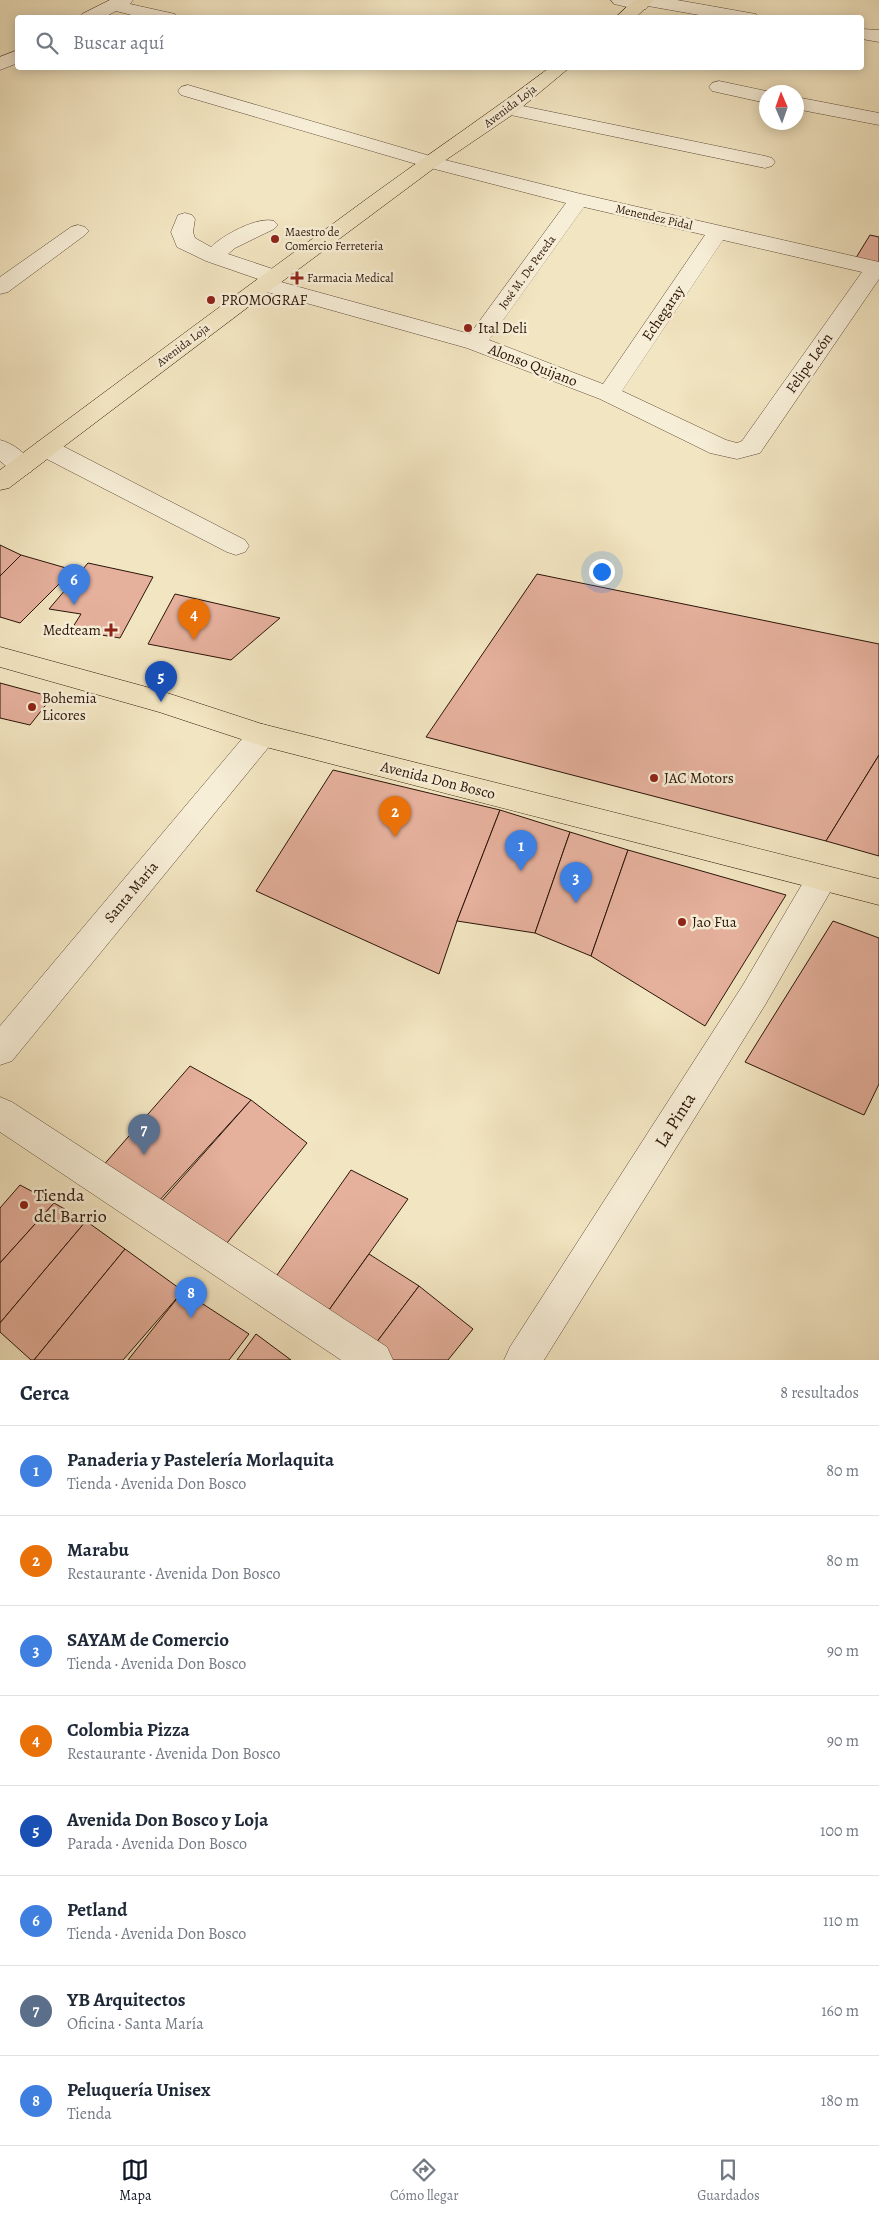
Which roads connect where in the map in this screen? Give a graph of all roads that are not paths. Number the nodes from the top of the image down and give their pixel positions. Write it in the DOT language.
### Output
graph roads {
  1 [pos="620,0"];
  2 [pos="118,2"];
  3 [pos="644,2"];
  4 [pos="94,15"];
  5 [pos="159,15"];
  6 [pos="628,15"];
  7 [pos="730,15"];
  8 [pos="864,34"];
  9 [pos="879,36"];
  10 [pos="15,56"];
  11 [pos="0,64"];
  12 [pos="557,70"];
  13 [pos="718,87"];
  14 [pos="188,91"];
  15 [pos="759,96"];
  16 [pos="804,105"];
  17 [pos="508,109"];
  18 [pos="879,119"];
  19 [pos="430,162"];
  20 [pos="765,162"];
  21 [pos="579,200"];
  22 [pos="185,219"];
  23 [pos="267,225"];
  24 [pos="78,231"];
  25 [pos="718,232"];
  26 [pos="214,256"];
  27 [pos="877,268"];
  28 [pos="269,280"];
  29 [pos="0,287"];
  30 [pos="475,343"];
  31 [pos="608,394"];
  32 [pos="0,448"];
  33 [pos="46,448"];
  34 [pos="737,451"];
  35 [pos="22,466"];
  36 [pos="0,482"];
  37 [pos="236,546"];
  38 [pos="0,657"];
  39 [pos="262,735"];
  40 [pos="822,878"];
  41 [pos="879,892"];
  42 [pos="0,1050"];
  43 [pos="0,1113"];
  44 [pos="374,1360"];
  45 [pos="523,1360"];
  1 -- 3 [label="street"];
  2 -- 4 [label="street"];
  2 -- 5 [label="street"];
  3 -- 6 [label="main road"];
  3 -- 7 [label="street"];
  8 -- 9 [label="street"];
  10 -- 11 [label="street"];
  12 -- 17 [label="main road, Avenida Loja"];
  13 -- 15 [label="street"];
  14 -- 19 [label="street, Menendez Pidal"];
  16 -- 18 [label="street"];
  17 -- 19 [label="main road, Avenida Loja"];
  17 -- 20 [label="street"];
  19 -- 21 [label="street, Menendez Pidal"];
  19 -- 28 [label="main road, Avenida Loja"];
  21 -- 25 [label="street, Menendez Pidal"];
  21 -- 30 [label="street, José M. De Pereda"];
  22 -- 26 [label="street, Alonso Quijano"];
  23 -- 26 [label="street"];
  24 -- 29 [label="street"];
  25 -- 27 [label="street, Menendez Pidal"];
  25 -- 31 [label="street, Echegaray"];
  26 -- 28 [label="street, Alonso Quijano"];
  27 -- 34 [label="street, Felipe León"];
  28 -- 30 [label="street, Alonso Quijano"];
  28 -- 33 [label="main road, Avenida Loja"];
  30 -- 31 [label="street, Alonso Quijano"];
  31 -- 34 [label="street, Alonso Quijano"];
  32 -- 35 [label="street"];
  33 -- 35 [label="main road, Avenida Loja"];
  33 -- 37 [label="street"];
  35 -- 36 [label="main road, Avenida Loja"];
  38 -- 39 [label="main road, Avenida Don Bosco"];
  39 -- 40 [label="main road, Avenida Don Bosco"];
  39 -- 42 [label="street, Santa María"];
  40 -- 41 [label="main road, Avenida Don Bosco"];
  40 -- 45 [label="street, La Pinta"];
  43 -- 44 [label="street"];
}
